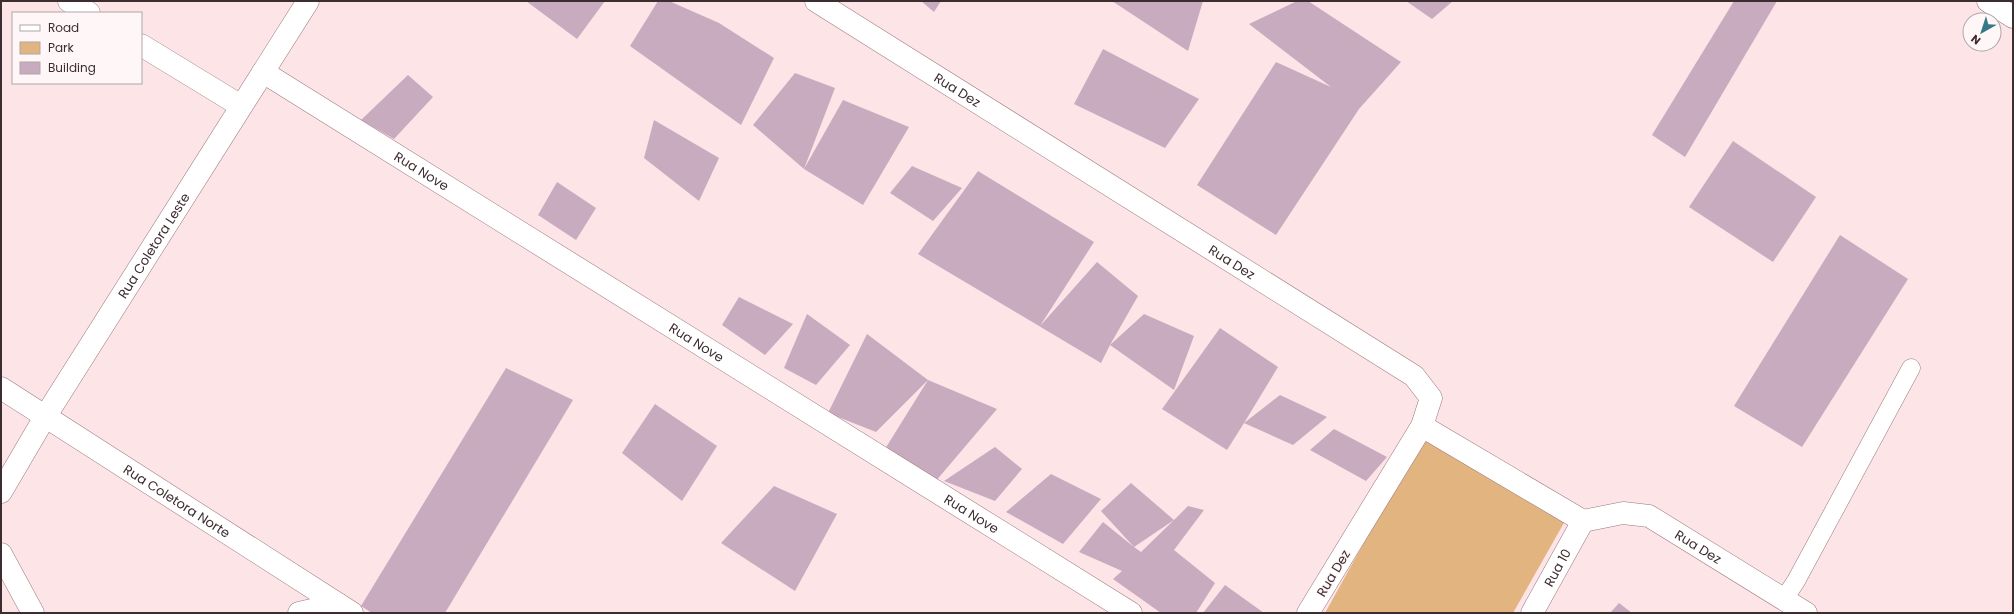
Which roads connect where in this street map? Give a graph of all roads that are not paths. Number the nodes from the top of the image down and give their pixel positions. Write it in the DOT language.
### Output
graph roads {
  1 [pos="70,1"];
  2 [pos="308,1"];
  3 [pos="816,1"];
  4 [pos="1988,1"];
  5 [pos="87,12"];
  6 [pos="2013,17"];
  7 [pos="142,46"];
  8 [pos="263,72"];
  9 [pos="242,106"];
  10 [pos="1911,368"];
  11 [pos="1,388"];
  12 [pos="45,416"];
  13 [pos="1422,426"];
  14 [pos="1,492"];
  15 [pos="1583,521"];
  16 [pos="1,554"];
  17 [pos="1784,599"];
  18 [pos="345,609"];
  19 [pos="33,613"];
  20 [pos="299,613"];
  21 [pos="1131,613"];
  22 [pos="1308,613"];
  23 [pos="1532,613"];
  24 [pos="1806,613"];
  1 -- 5 [label="street"];
  2 -- 8 [label="street, Rua Coletora Leste"];
  3 -- 13 [label="street, Rua Dez"];
  4 -- 6 [label="street"];
  7 -- 9 [label="street"];
  8 -- 9 [label="street, Rua Coletora Leste"];
  8 -- 21 [label="street, Rua Nove"];
  9 -- 12 [label="street, Rua Coletora Leste"];
  10 -- 17 [label="lane"];
  11 -- 12 [label="street, Rua Coletora Norte"];
  12 -- 14 [label="street, Rua Coletora Leste"];
  12 -- 18 [label="street, Rua Coletora Norte"];
  13 -- 15 [label="street"];
  13 -- 22 [label="street, Rua Dez"];
  15 -- 17 [label="street, Rua Dez"];
  15 -- 23 [label="street, Rua 10"];
  16 -- 19 [label="street"];
  17 -- 24 [label="street, Rua Dez"];
  18 -- 20 [label="street"];
}
